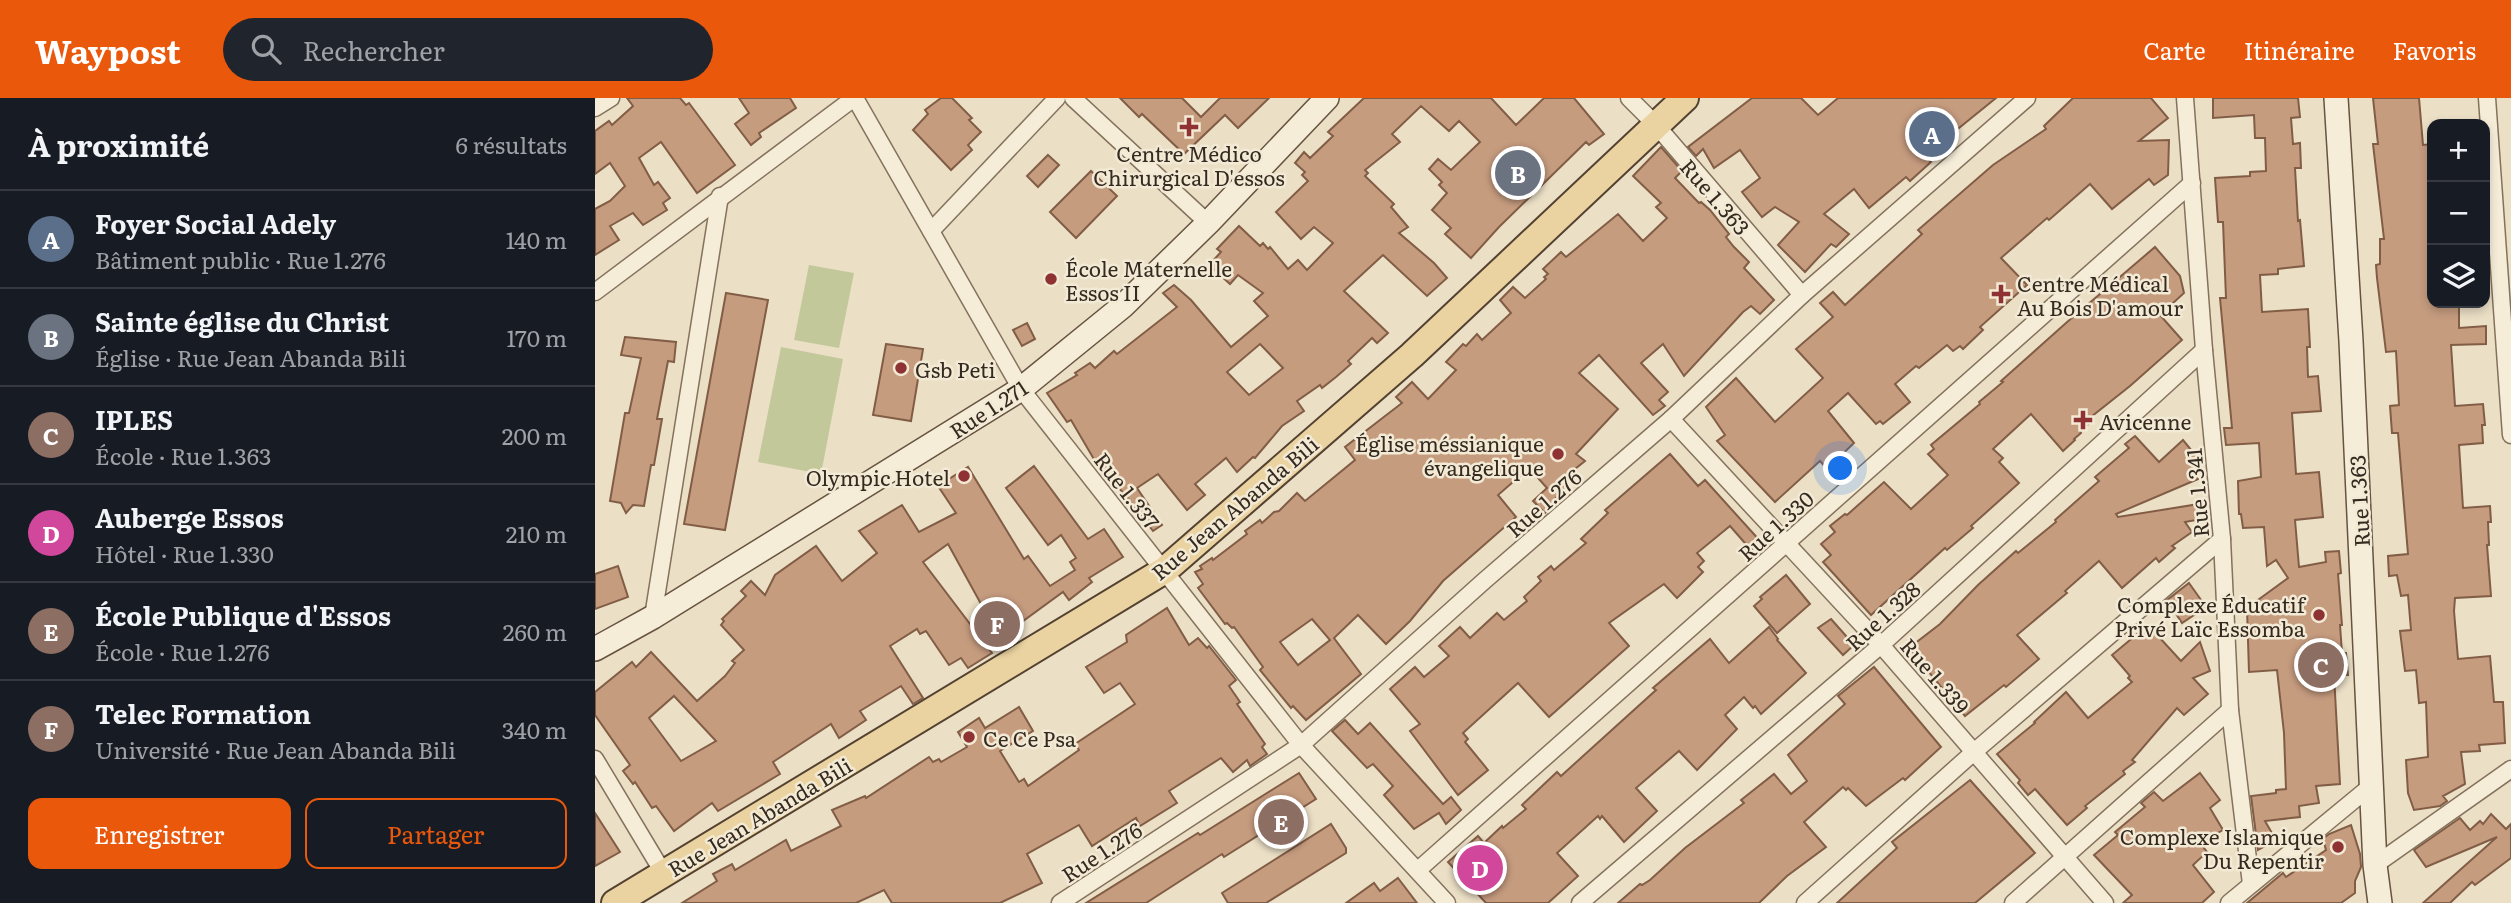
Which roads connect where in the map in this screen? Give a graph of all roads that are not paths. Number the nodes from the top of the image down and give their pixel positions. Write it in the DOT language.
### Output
graph roads {
  1 [pos="611,98"];
  2 [pos="855,98"];
  3 [pos="1057,98"];
  4 [pos="1073,98"];
  5 [pos="1327,98"];
  6 [pos="1629,98"];
  7 [pos="1685,98"];
  8 [pos="2027,98"];
  9 [pos="2185,98"];
  10 [pos="2336,98"];
  11 [pos="2487,98"];
  12 [pos="595,108"];
  13 [pos="1655,125"];
  14 [pos="2192,183"];
  15 [pos="720,196"];
  16 [pos="1208,223"];
  17 [pos="931,231"];
  18 [pos="595,292"];
  19 [pos="1803,295"];
  20 [pos="2204,350"];
  21 [pos="1021,389"];
  22 [pos="1671,419"];
  23 [pos="2511,435"];
  24 [pos="2222,539"];
  25 [pos="1788,542"];
  26 [pos="1165,570"];
  27 [pos="653,617"];
  28 [pos="1881,645"];
  29 [pos="595,649"];
  30 [pos="2230,710"];
  31 [pos="1301,745"];
  32 [pos="1975,751"];
  33 [pos="595,759"];
  34 [pos="2511,769"];
  35 [pos="2371,786"];
  36 [pos="2065,857"];
  37 [pos="2375,865"];
  38 [pos="1418,870"];
  39 [pos="664,874"];
  40 [pos="2251,884"];
  41 [pos="615,903"];
  42 [pos="1060,903"];
  43 [pos="1447,903"];
  44 [pos="1580,903"];
  45 [pos="1805,903"];
  46 [pos="2013,903"];
  47 [pos="2105,903"];
  48 [pos="2229,903"];
  49 [pos="2380,903"];
  1 -- 12 [label="street"];
  2 -- 15 [label="street"];
  2 -- 17 [label="street, Rue 1.337"];
  3 -- 17 [label="street"];
  4 -- 16 [label="street"];
  5 -- 16 [label="street, Rue 1.271"];
  6 -- 13 [label="street, Rue 1.363"];
  7 -- 13 [label="main road, Rue Jean Abanda Bili"];
  8 -- 19 [label="street, Rue 1.276"];
  9 -- 14 [label="street, Rue 1.341"];
  10 -- 35 [label="street, Rue 1.363"];
  11 -- 23 [label="street"];
  13 -- 19 [label="street, Rue 1.363"];
  13 -- 26 [label="main road, Rue Jean Abanda Bili"];
  14 -- 20 [label="street, Rue 1.341"];
  14 -- 25 [label="street, Rue 1.330"];
  15 -- 18 [label="street"];
  15 -- 27 [label="street"];
  16 -- 21 [label="street, Rue 1.271"];
  17 -- 21 [label="street, Rue 1.337"];
  19 -- 22 [label="street, Rue 1.276"];
  20 -- 24 [label="street, Rue 1.341"];
  20 -- 28 [label="street, Rue 1.328"];
  21 -- 26 [label="street, Rue 1.337"];
  21 -- 27 [label="street, Rue 1.271"];
  22 -- 25 [label="street, Rue 1.339"];
  22 -- 31 [label="street, Rue 1.276"];
  24 -- 30 [label="street, Rue 1.341"];
  24 -- 32 [label="street"];
  25 -- 28 [label="street, Rue 1.339"];
  25 -- 38 [label="street, Rue 1.330"];
  26 -- 31 [label="street, Rue 1.337"];
  26 -- 39 [label="main road, Rue Jean Abanda Bili"];
  27 -- 29 [label="street, Rue 1.271"];
  28 -- 32 [label="street, Rue 1.339"];
  28 -- 44 [label="street, Rue 1.328"];
  30 -- 36 [label="street"];
  30 -- 40 [label="street, Rue 1.341"];
  31 -- 38 [label="street, Rue 1.337"];
  31 -- 42 [label="street, Rue 1.276"];
  32 -- 36 [label="street, Rue 1.339"];
  32 -- 45 [label="street"];
  33 -- 39 [label="street"];
  34 -- 37 [label="street"];
  35 -- 37 [label="street, Rue 1.363"];
  35 -- 40 [label="street"];
  36 -- 46 [label="street"];
  36 -- 47 [label="street, Rue 1.339"];
  37 -- 49 [label="street, Rue 1.363"];
  38 -- 43 [label="street, Rue 1.337"];
  39 -- 41 [label="main road, Rue Jean Abanda Bili"];
  40 -- 48 [label="street"];
}
